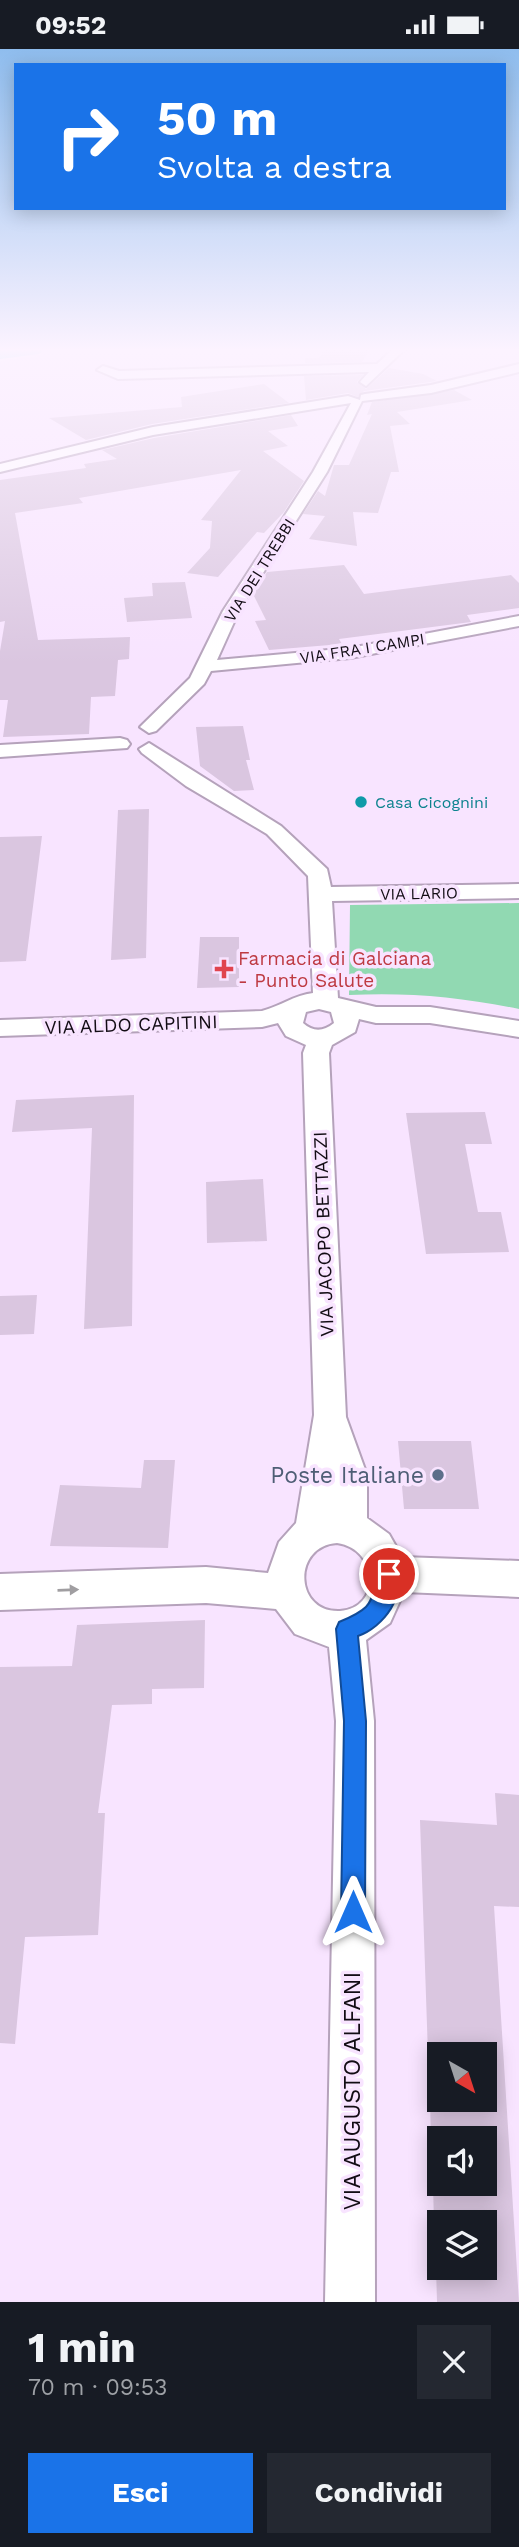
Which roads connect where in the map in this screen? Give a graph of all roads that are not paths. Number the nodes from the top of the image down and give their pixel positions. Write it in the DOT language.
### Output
graph roads {
  1 [pos="57,454"];
  2 [pos="329,454"];
  3 [pos="0,468"];
  4 [pos="519,621"];
  5 [pos="204,666"];
  6 [pos="149,738"];
  7 [pos="0,751"];
  8 [pos="519,891"];
  9 [pos="320,894"];
  10 [pos="318,1019"];
  11 [pos="0,1028"];
  12 [pos="519,1029"];
  13 [pos="330,1415"];
  14 [pos="349,1529"];
  15 [pos="312,1533"];
  16 [pos="389,1574"];
  17 [pos="519,1579"];
  18 [pos="0,1592"];
  19 [pos="287,1592"];
  20 [pos="346,1629"];
  21 [pos="350,2302"];
  1 -- 3 [label="street"];
  2 -- 5 [label="street, VIA DEI TREBBI"];
  4 -- 5 [label="street, VIA FRA I CAMPI"];
  5 -- 6 [label="street, VIA DEI TREBBI"];
  6 -- 7 [label="street"];
  6 -- 9 [label="street, VIA JACOPO BETTAZZI"];
  8 -- 9 [label="street, VIA LARIO"];
  9 -- 10 [label="street, VIA JACOPO BETTAZZI"];
  10 -- 11 [label="street, VIA ALDO CAPITINI"];
  10 -- 12 [label="street"];
  10 -- 13 [label="street, VIA JACOPO BETTAZZI"];
  13 -- 14 [label="street, VIA JACOPO BETTAZZI"];
  13 -- 15 [label="street, VIA JACOPO BETTAZZI"];
  14 -- 15 [label="street"];
  14 -- 16 [label="street"];
  15 -- 19 [label="street"];
  16 -- 17 [label="street"];
  16 -- 20 [label="street"];
  18 -- 19 [label="street, one-way"];
  19 -- 20 [label="street"];
  20 -- 21 [label="street, VIA AUGUSTO ALFANI"];
}
